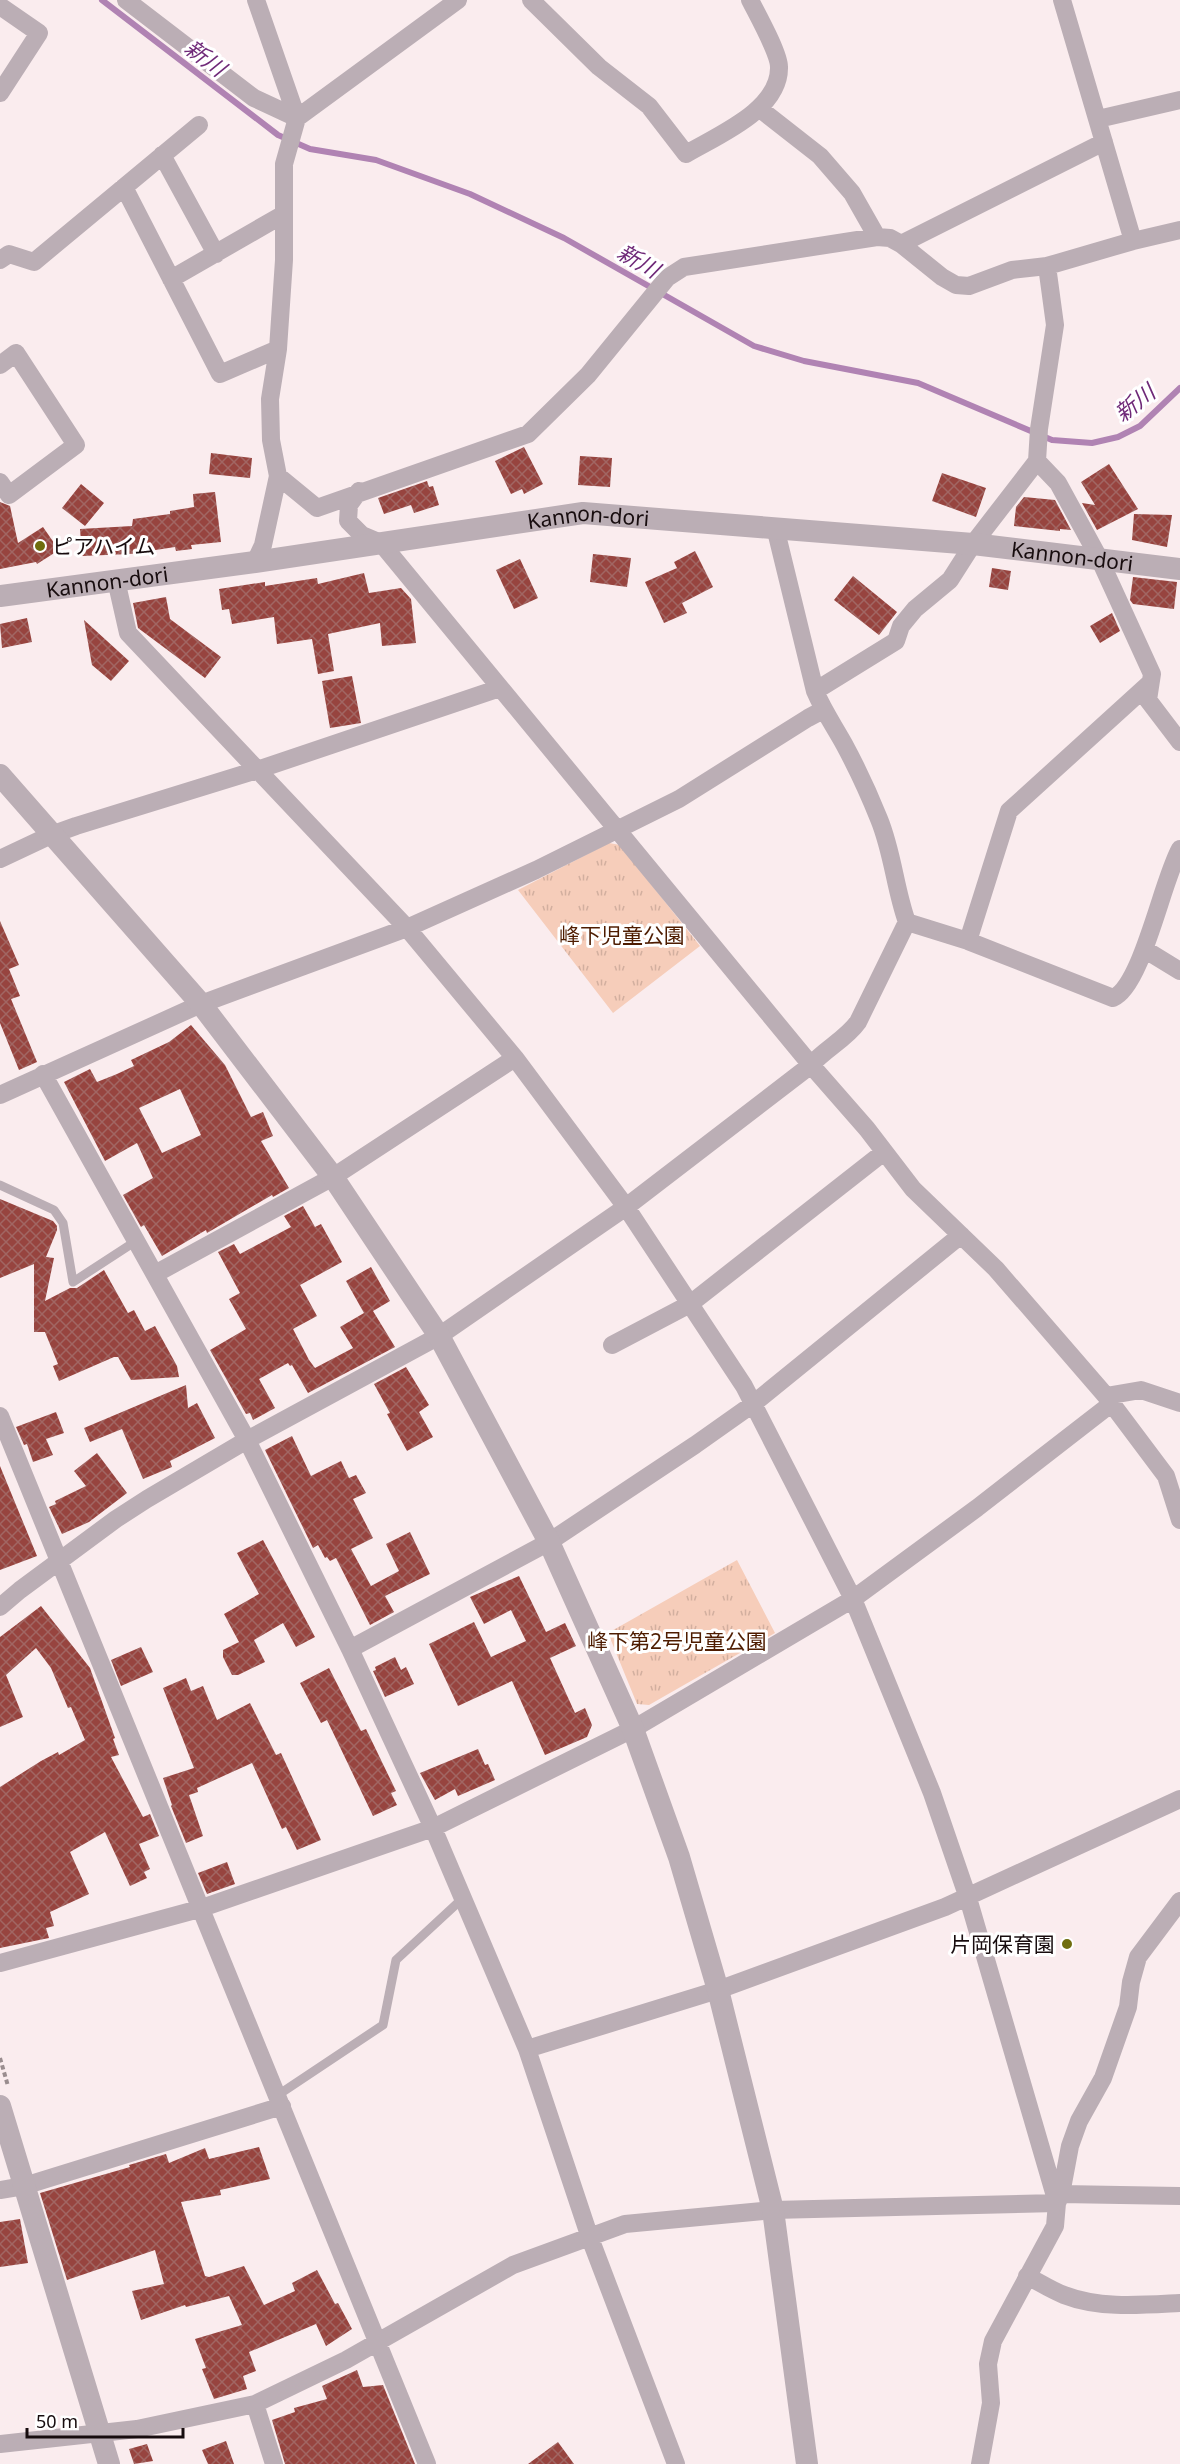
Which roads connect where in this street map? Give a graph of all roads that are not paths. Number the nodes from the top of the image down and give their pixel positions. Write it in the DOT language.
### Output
graph roads {
  1 [pos="256,0"];
  2 [pos="458,0"];
  3 [pos="531,0"];
  4 [pos="750,0"];
  5 [pos="1062,0"];
  6 [pos="132,1"];
  7 [pos="0,6"];
  8 [pos="0,93"];
  9 [pos="1180,100"];
  10 [pos="760,109"];
  11 [pos="297,118"];
  12 [pos="1098,119"];
  13 [pos="199,125"];
  14 [pos="1104,142"];
  15 [pos="162,155"];
  16 [pos="123,187"];
  17 [pos="284,214"];
  18 [pos="1180,230"];
  19 [pos="877,237"];
  20 [pos="1133,241"];
  21 [pos="901,244"];
  22 [pos="216,254"];
  23 [pos="0,260"];
  24 [pos="1047,266"];
  25 [pos="171,279"];
  26 [pos="278,349"];
  27 [pos="0,365"];
  28 [pos="1037,459"];
  29 [pos="278,476"];
  30 [pos="0,482"];
  31 [pos="359,491"];
  32 [pos="775,527"];
  33 [pos="381,543"];
  34 [pos="973,544"];
  35 [pos="1099,558"];
  36 [pos="255,562"];
  37 [pos="1180,569"];
  38 [pos="116,580"];
  39 [pos="0,596"];
  40 [pos="1150,683"];
  41 [pos="500,688"];
  42 [pos="815,691"];
  43 [pos="823,710"];
  44 [pos="1180,742"];
  45 [pos="257,770"];
  46 [pos="0,775"];
  47 [pos="618,830"];
  48 [pos="51,835"];
  49 [pos="1178,858"];
  50 [pos="0,859"];
  51 [pos="907,922"];
  52 [pos="407,928"];
  53 [pos="968,942"];
  54 [pos="1144,949"];
  55 [pos="1180,970"];
  56 [pos="201,1004"];
  57 [pos="516,1058"];
  58 [pos="812,1065"];
  59 [pos="43,1074"];
  60 [pos="0,1095"];
  61 [pos="884,1152"];
  62 [pos="333,1177"];
  63 [pos="0,1185"];
  64 [pos="626,1207"];
  65 [pos="961,1235"];
  66 [pos="136,1241"];
  67 [pos="155,1274"];
  68 [pos="690,1304"];
  69 [pos="439,1336"];
  70 [pos="612,1345"];
  71 [pos="1108,1400"];
  72 [pos="1180,1403"];
  73 [pos="753,1404"];
  74 [pos="0,1416"];
  75 [pos="247,1440"];
  76 [pos="1180,1520"];
  77 [pos="549,1542"];
  78 [pos="58,1563"];
  79 [pos="853,1599"];
  80 [pos="0,1607"];
  81 [pos="350,1649"];
  82 [pos="633,1729"];
  83 [pos="1180,1799"];
  84 [pos="433,1827"];
  85 [pos="463,1898"];
  86 [pos="968,1898"];
  87 [pos="1180,1901"];
  88 [pos="199,1910"];
  89 [pos="0,1963"];
  90 [pos="718,1990"];
  91 [pos="527,2049"];
  92 [pos="280,2101"];
  93 [pos="0,2106"];
  94 [pos="24,2186"];
  95 [pos="0,2190"];
  96 [pos="1180,2196"];
  97 [pos="1059,2199"];
  98 [pos="773,2210"];
  99 [pos="590,2238"];
  100 [pos="1027,2276"];
  101 [pos="1180,2303"];
  102 [pos="378,2343"];
  103 [pos="255,2404"];
  104 [pos="101,2433"];
  105 [pos="0,2444"];
  106 [pos="109,2464"];
  107 [pos="274,2464"];
  108 [pos="427,2464"];
  109 [pos="676,2464"];
  110 [pos="807,2464"];
  111 [pos="980,2464"];
  1 -- 11 [label="street"];
  2 -- 11 [label="street"];
  3 -- 10 [label="street"];
  4 -- 10 [label="street"];
  5 -- 12 [label="street"];
  6 -- 11 [label="street"];
  7 -- 8 [label="street"];
  9 -- 12 [label="street"];
  10 -- 19 [label="street"];
  11 -- 17 [label="street"];
  12 -- 14 [label="street"];
  13 -- 15 [label="street"];
  14 -- 20 [label="street"];
  14 -- 21 [label="street"];
  15 -- 16 [label="street"];
  15 -- 22 [label="street"];
  16 -- 23 [label="street"];
  16 -- 25 [label="street"];
  17 -- 22 [label="street"];
  17 -- 26 [label="street"];
  18 -- 20 [label="street"];
  19 -- 21 [label="street"];
  19 -- 31 [label="street"];
  20 -- 24 [label="street"];
  21 -- 24 [label="street"];
  22 -- 25 [label="street"];
  24 -- 28 [label="street"];
  25 -- 26 [label="street"];
  26 -- 29 [label="street"];
  27 -- 30 [label="street"];
  28 -- 34 [label="street"];
  28 -- 35 [label="street"];
  29 -- 31 [label="street"];
  29 -- 36 [label="street"];
  31 -- 33 [label="street"];
  32 -- 33 [label="street, Kannon-dori"];
  32 -- 34 [label="street, Kannon-dori"];
  32 -- 42 [label="street"];
  33 -- 36 [label="street, Kannon-dori"];
  33 -- 41 [label="street"];
  34 -- 35 [label="street, Kannon-dori"];
  34 -- 42 [label="street"];
  35 -- 37 [label="street, Kannon-dori"];
  35 -- 40 [label="street"];
  36 -- 38 [label="street, Kannon-dori"];
  38 -- 39 [label="street, Kannon-dori"];
  38 -- 45 [label="street"];
  40 -- 44 [label="street"];
  40 -- 53 [label="street"];
  41 -- 45 [label="street"];
  41 -- 47 [label="street"];
  42 -- 43 [label="street"];
  43 -- 47 [label="street"];
  43 -- 51 [label="street"];
  45 -- 48 [label="street"];
  45 -- 52 [label="street"];
  46 -- 48 [label="street"];
  47 -- 52 [label="street"];
  47 -- 58 [label="street"];
  48 -- 50 [label="street"];
  48 -- 56 [label="street"];
  49 -- 54 [label="street"];
  51 -- 53 [label="street"];
  51 -- 58 [label="street"];
  52 -- 56 [label="street"];
  52 -- 57 [label="street"];
  53 -- 54 [label="street"];
  54 -- 55 [label="street"];
  56 -- 59 [label="street"];
  56 -- 62 [label="street"];
  57 -- 62 [label="street"];
  57 -- 64 [label="street"];
  58 -- 61 [label="street"];
  58 -- 64 [label="street"];
  59 -- 60 [label="street"];
  59 -- 66 [label="street"];
  61 -- 65 [label="street"];
  61 -- 68 [label="street"];
  62 -- 67 [label="street"];
  62 -- 69 [label="street"];
  63 -- 66 [label="lane"];
  64 -- 68 [label="street"];
  64 -- 69 [label="street"];
  65 -- 71 [label="street"];
  65 -- 73 [label="street"];
  66 -- 67 [label="street"];
  67 -- 75 [label="street"];
  68 -- 70 [label="street"];
  68 -- 73 [label="street"];
  69 -- 75 [label="street"];
  69 -- 77 [label="street"];
  71 -- 72 [label="street"];
  71 -- 76 [label="street"];
  71 -- 79 [label="street"];
  73 -- 77 [label="street"];
  73 -- 79 [label="street"];
  74 -- 78 [label="street"];
  75 -- 78 [label="street"];
  75 -- 81 [label="street"];
  77 -- 81 [label="street"];
  77 -- 82 [label="street"];
  78 -- 80 [label="street"];
  78 -- 88 [label="street"];
  79 -- 82 [label="street"];
  79 -- 86 [label="street"];
  81 -- 84 [label="street"];
  82 -- 84 [label="street"];
  82 -- 90 [label="street"];
  83 -- 86 [label="street"];
  84 -- 85 [label="street"];
  84 -- 88 [label="street"];
  85 -- 91 [label="street"];
  85 -- 92 [label="lane"];
  86 -- 90 [label="street"];
  86 -- 97 [label="street"];
  87 -- 97 [label="street"];
  88 -- 89 [label="street"];
  88 -- 92 [label="street"];
  90 -- 91 [label="street"];
  90 -- 98 [label="street"];
  91 -- 99 [label="street"];
  92 -- 94 [label="street"];
  92 -- 102 [label="street"];
  93 -- 94 [label="street"];
  94 -- 95 [label="street"];
  94 -- 104 [label="street"];
  96 -- 97 [label="street"];
  97 -- 98 [label="street"];
  97 -- 100 [label="street"];
  98 -- 99 [label="street"];
  98 -- 110 [label="street"];
  99 -- 102 [label="street"];
  99 -- 109 [label="street"];
  100 -- 101 [label="street"];
  100 -- 111 [label="street"];
  102 -- 103 [label="street"];
  102 -- 108 [label="street"];
  103 -- 104 [label="street"];
  103 -- 107 [label="street"];
  104 -- 105 [label="street"];
  104 -- 106 [label="street"];
}
